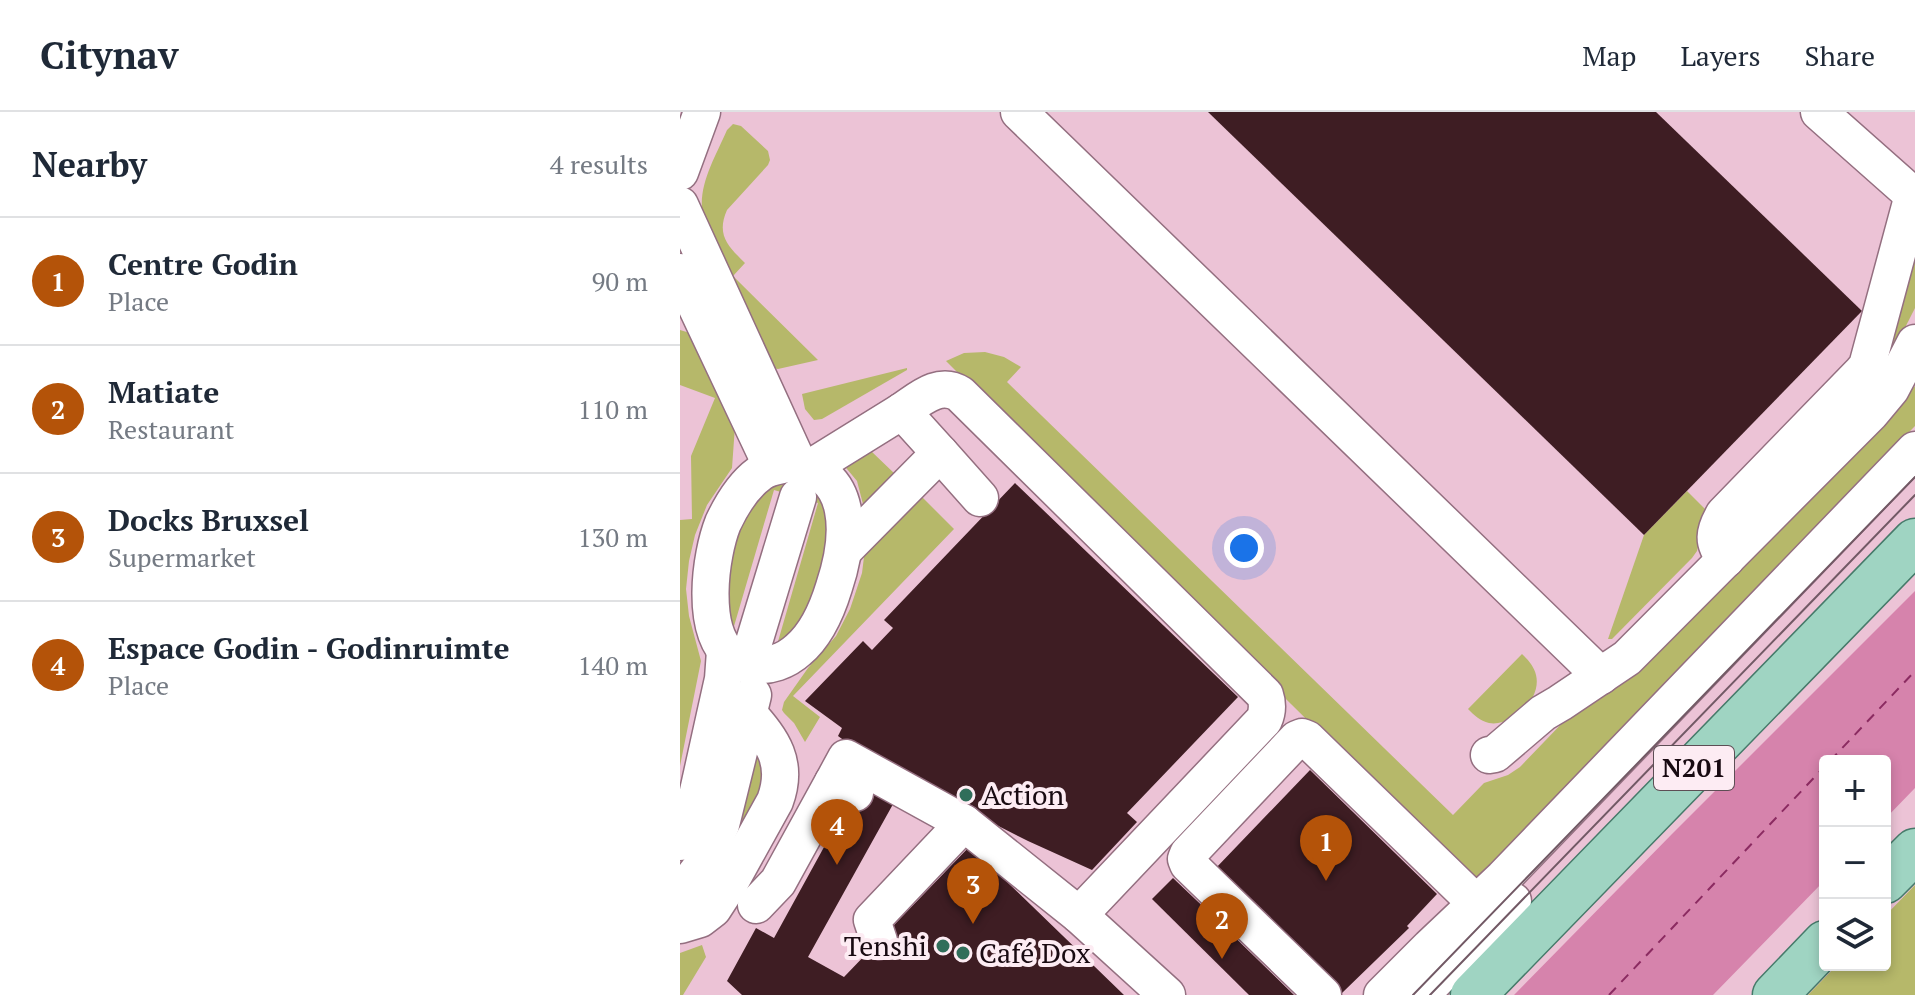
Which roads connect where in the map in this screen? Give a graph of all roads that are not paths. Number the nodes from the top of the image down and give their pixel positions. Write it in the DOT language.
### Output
graph roads {
  1 [pos="702,112"];
  2 [pos="1019,112"];
  3 [pos="1819,112"];
  4 [pos="680,172"];
  5 [pos="1914,196"];
  6 [pos="680,205"];
  7 [pos="680,272"];
  8 [pos="1915,343"];
  9 [pos="902,411"];
  10 [pos="1915,450"];
  11 [pos="940,453"];
  12 [pos="795,474"];
  13 [pos="1915,486"];
  14 [pos="980,498"];
  15 [pos="1915,541"];
  16 [pos="844,550"];
  17 [pos="1726,559"];
  18 [pos="747,660"];
  19 [pos="1601,676"];
  20 [pos="748,713"];
  21 [pos="1489,755"];
  22 [pos="889,811"];
  23 [pos="964,823"];
  24 [pos="680,842"];
  25 [pos="1915,851"];
  26 [pos="1891,875"];
  27 [pos="680,895"];
  28 [pos="1476,903"];
  29 [pos="756,905"];
  30 [pos="1079,915"];
  31 [pos="680,925"];
  32 [pos="879,941"];
  33 [pos="1819,949"];
  34 [pos="1146,988"];
  35 [pos="1323,995"];
  36 [pos="1382,995"];
  37 [pos="1421,995"];
  38 [pos="1473,995"];
  39 [pos="1775,995"];
  1 -- 4 [label="street"];
  2 -- 19 [label="street"];
  3 -- 5 [label="street"];
  5 -- 17 [label="street"];
  6 -- 12 [label="street"];
  7 -- 12 [label="street"];
  8 -- 17 [label="street"];
  9 -- 11 [label="street"];
  9 -- 12 [label="street"];
  9 -- 30 [label="street"];
  10 -- 28 [label="street"];
  11 -- 14 [label="street"];
  11 -- 16 [label="street"];
  12 -- 16 [label="street"];
  12 -- 18 [label="street"];
  12 -- 18 [label="street"];
  13 -- 37 [label="street"];
  15 -- 38 [label="main road, N201"];
  16 -- 18 [label="street"];
  17 -- 19 [label="street"];
  18 -- 20 [label="street"];
  18 -- 24 [label="street"];
  19 -- 21 [label="street"];
  20 -- 27 [label="street"];
  20 -- 31 [label="street"];
  22 -- 23 [label="street"];
  23 -- 29 [label="street"];
  23 -- 30 [label="street"];
  23 -- 32 [label="street"];
  25 -- 26 [label="main road"];
  28 -- 35 [label="street"];
  28 -- 36 [label="street"];
  30 -- 34 [label="street"];
  33 -- 39 [label="main road"];
}
